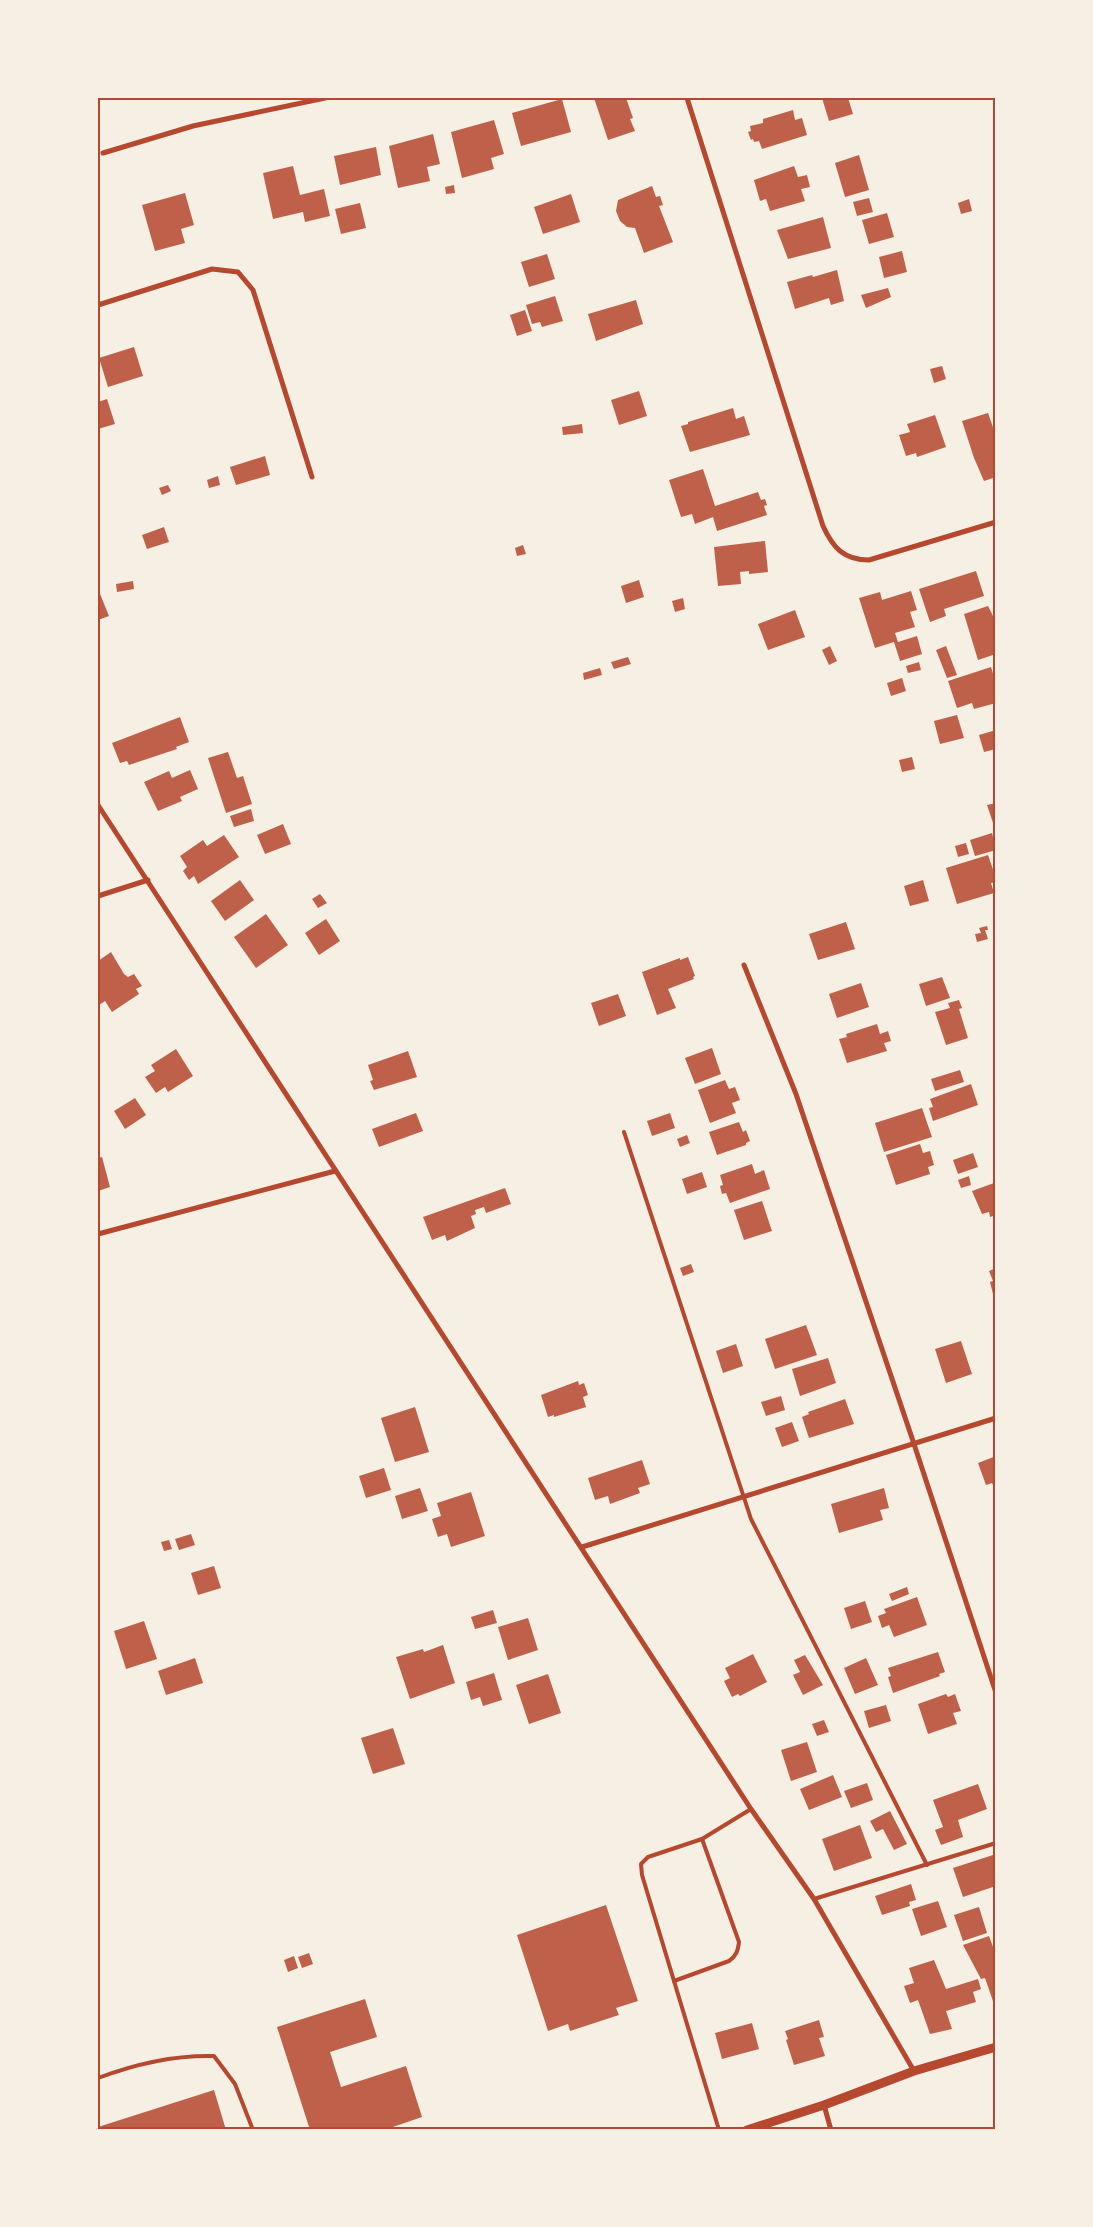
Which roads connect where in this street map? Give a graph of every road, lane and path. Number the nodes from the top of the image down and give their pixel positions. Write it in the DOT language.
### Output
graph roads {
  1 [pos="325,98"];
  2 [pos="687,98"];
  3 [pos="103,153"];
  4 [pos="98,305"];
  5 [pos="312,477"];
  6 [pos="996,522"];
  7 [pos="98,805"];
  8 [pos="148,880"];
  9 [pos="98,896"];
  10 [pos="744,965"];
  11 [pos="624,1132"];
  12 [pos="335,1171"];
  13 [pos="98,1234"];
  14 [pos="996,1418"];
  15 [pos="914,1444"];
  16 [pos="744,1497"];
  17 [pos="582,1547"];
  18 [pos="996,1693"];
  19 [pos="751,1809"];
  20 [pos="702,1839"];
  21 [pos="996,1843"];
  22 [pos="927,1865"];
  23 [pos="814,1899"];
  24 [pos="674,1981"];
  25 [pos="996,2047"];
  26 [pos="914,2071"];
  27 [pos="98,2078"];
  28 [pos="824,2105"];
  29 [pos="253,2130"];
  30 [pos="719,2130"];
  31 [pos="747,2130"];
  32 [pos="831,2130"];
  1 -- 3 [label="street"];
  2 -- 6 [label="street"];
  4 -- 5 [label="street"];
  7 -- 8 [label="street"];
  8 -- 9 [label="street"];
  8 -- 12 [label="street"];
  10 -- 15 [label="street"];
  11 -- 16 [label="lane"];
  12 -- 13 [label="street"];
  12 -- 17 [label="street"];
  14 -- 15 [label="street"];
  15 -- 16 [label="street"];
  15 -- 18 [label="street"];
  16 -- 17 [label="street"];
  16 -- 22 [label="lane"];
  17 -- 19 [label="street"];
  19 -- 20 [label="lane"];
  19 -- 23 [label="street"];
  20 -- 24 [label="lane"];
  20 -- 24 [label="lane"];
  21 -- 22 [label="lane"];
  22 -- 23 [label="lane"];
  23 -- 26 [label="street"];
  24 -- 30 [label="lane"];
  25 -- 26 [label="street"];
  26 -- 28 [label="street"];
  27 -- 29 [label="lane"];
  28 -- 31 [label="street"];
  28 -- 32 [label="street"];
}
